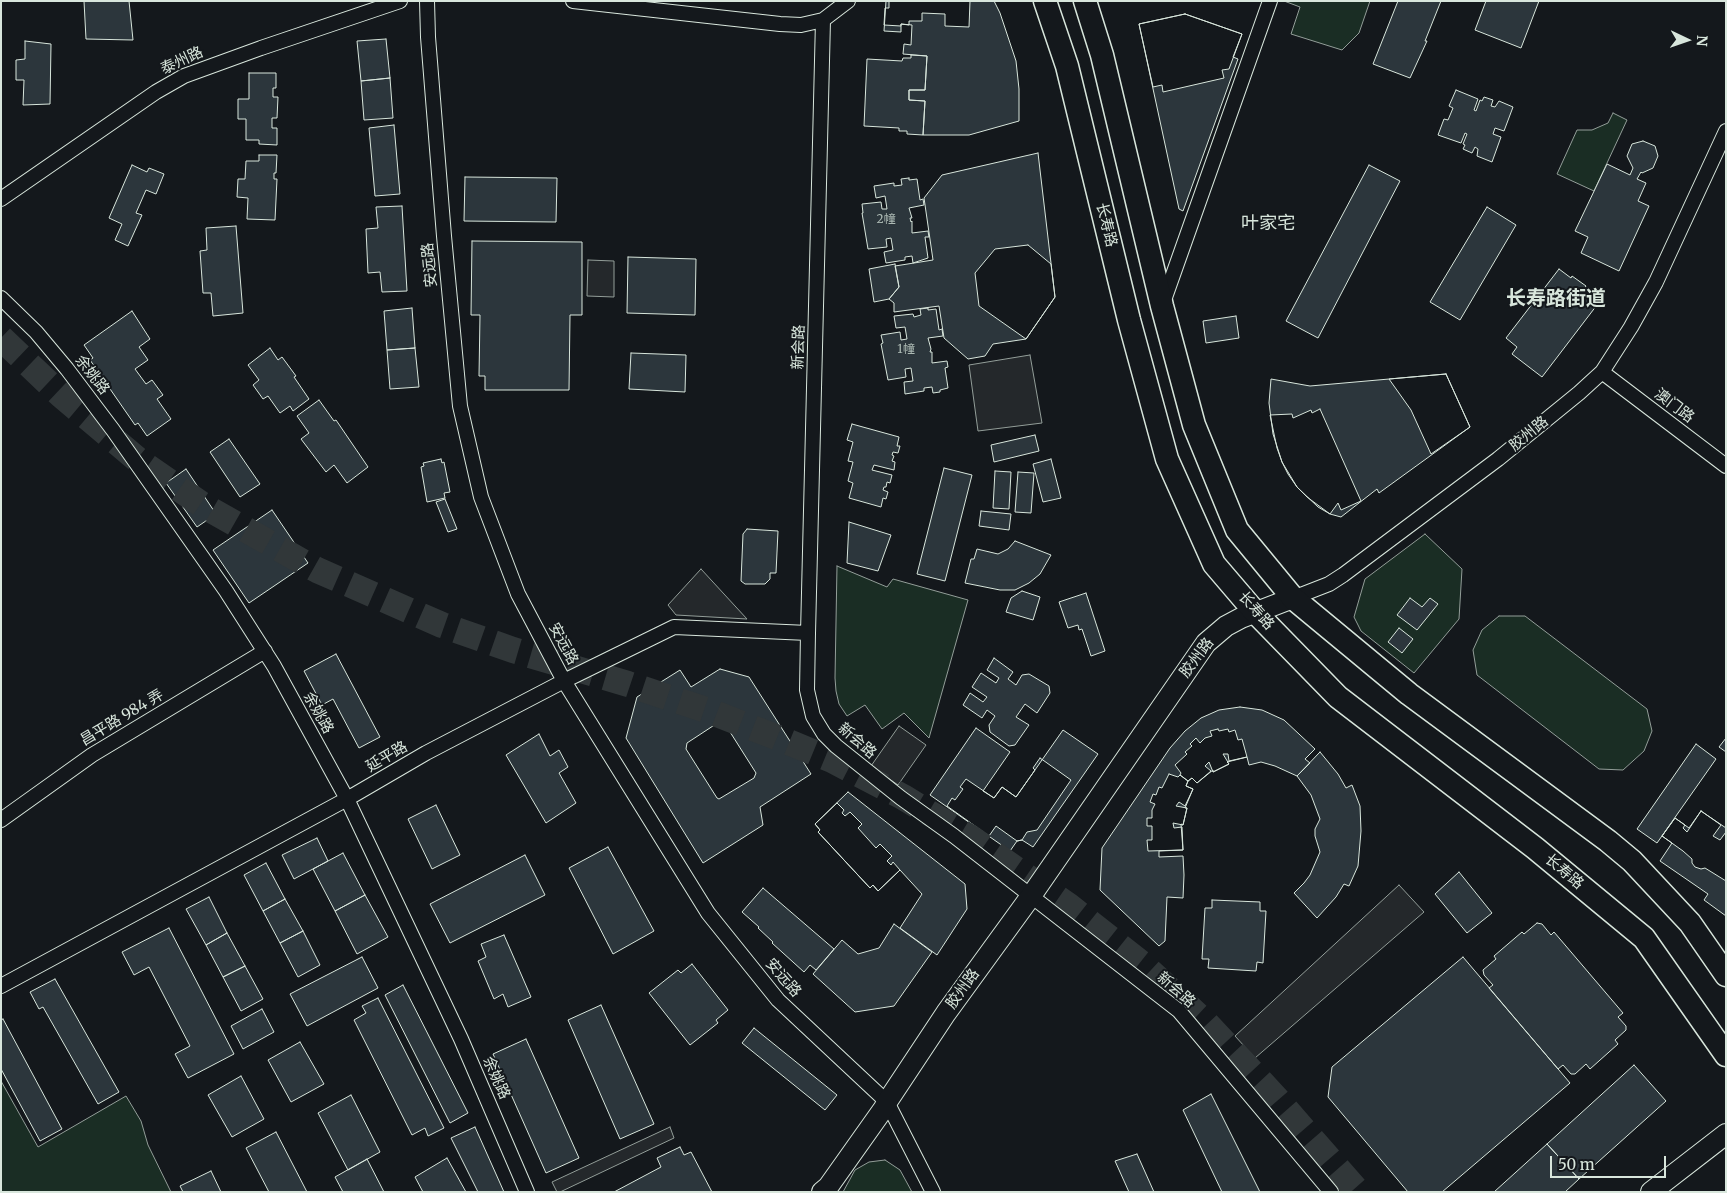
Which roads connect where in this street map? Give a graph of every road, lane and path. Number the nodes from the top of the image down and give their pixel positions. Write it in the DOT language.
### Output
graph roads {
  1 [pos="400,1"];
  2 [pos="427,1"];
  3 [pos="573,1"];
  4 [pos="848,1"];
  5 [pos="1045,1"];
  6 [pos="1084,1"];
  7 [pos="1270,1"];
  8 [pos="823,20"];
  9 [pos="1726,131"];
  10 [pos="1,199"];
  11 [pos="1,298"];
  12 [pos="1162,306"];
  13 [pos="1602,372"];
  14 [pos="1726,466"];
  15 [pos="1293,598"];
  16 [pos="1255,612"];
  17 [pos="808,633"];
  18 [pos="265,651"];
  19 [pos="564,681"];
  20 [pos="347,799"];
  21 [pos="1,820"];
  22 [pos="1031,896"];
  23 [pos="1726,975"];
  24 [pos="1,986"];
  25 [pos="1726,1055"];
  26 [pos="886,1102"];
  27 [pos="1726,1134"];
  28 [pos="527,1192"];
  29 [pos="822,1192"];
  30 [pos="933,1192"];
  31 [pos="1331,1192"];
  32 [pos="1651,1192"];
  1 -- 10 [label="street, 泰州路"];
  2 -- 19 [label="street, 安远路"];
  3 -- 8 [label="street"];
  4 -- 8 [label="street"];
  5 -- 16 [label="main road, 长寿路"];
  6 -- 12 [label="main road"];
  7 -- 12 [label="street"];
  8 -- 17 [label="street, 新会路"];
  9 -- 13 [label="street, 胶州路"];
  11 -- 18 [label="street, 余姚路"];
  12 -- 15 [label="main road"];
  13 -- 14 [label="street, 澳门路"];
  13 -- 15 [label="street, 胶州路"];
  15 -- 16 [label="street, 胶州路"];
  15 -- 23 [label="main road"];
  16 -- 22 [label="street, 胶州路"];
  16 -- 25 [label="main road, 长寿路"];
  17 -- 19 [label="street, 延平路"];
  17 -- 22 [label="street, 新会路"];
  18 -- 20 [label="street, 余姚路"];
  18 -- 21 [label="street, 昌平路 984 弄"];
  19 -- 20 [label="street, 延平路"];
  19 -- 26 [label="street, 安远路"];
  20 -- 24 [label="street, 延平路"];
  20 -- 28 [label="street, 余姚路"];
  22 -- 26 [label="street, 胶州路"];
  22 -- 31 [label="street, 新会路"];
  26 -- 29 [label="street, 胶州路"];
  26 -- 30 [label="street, 安远路"];
  27 -- 32 [label="street"];
}
